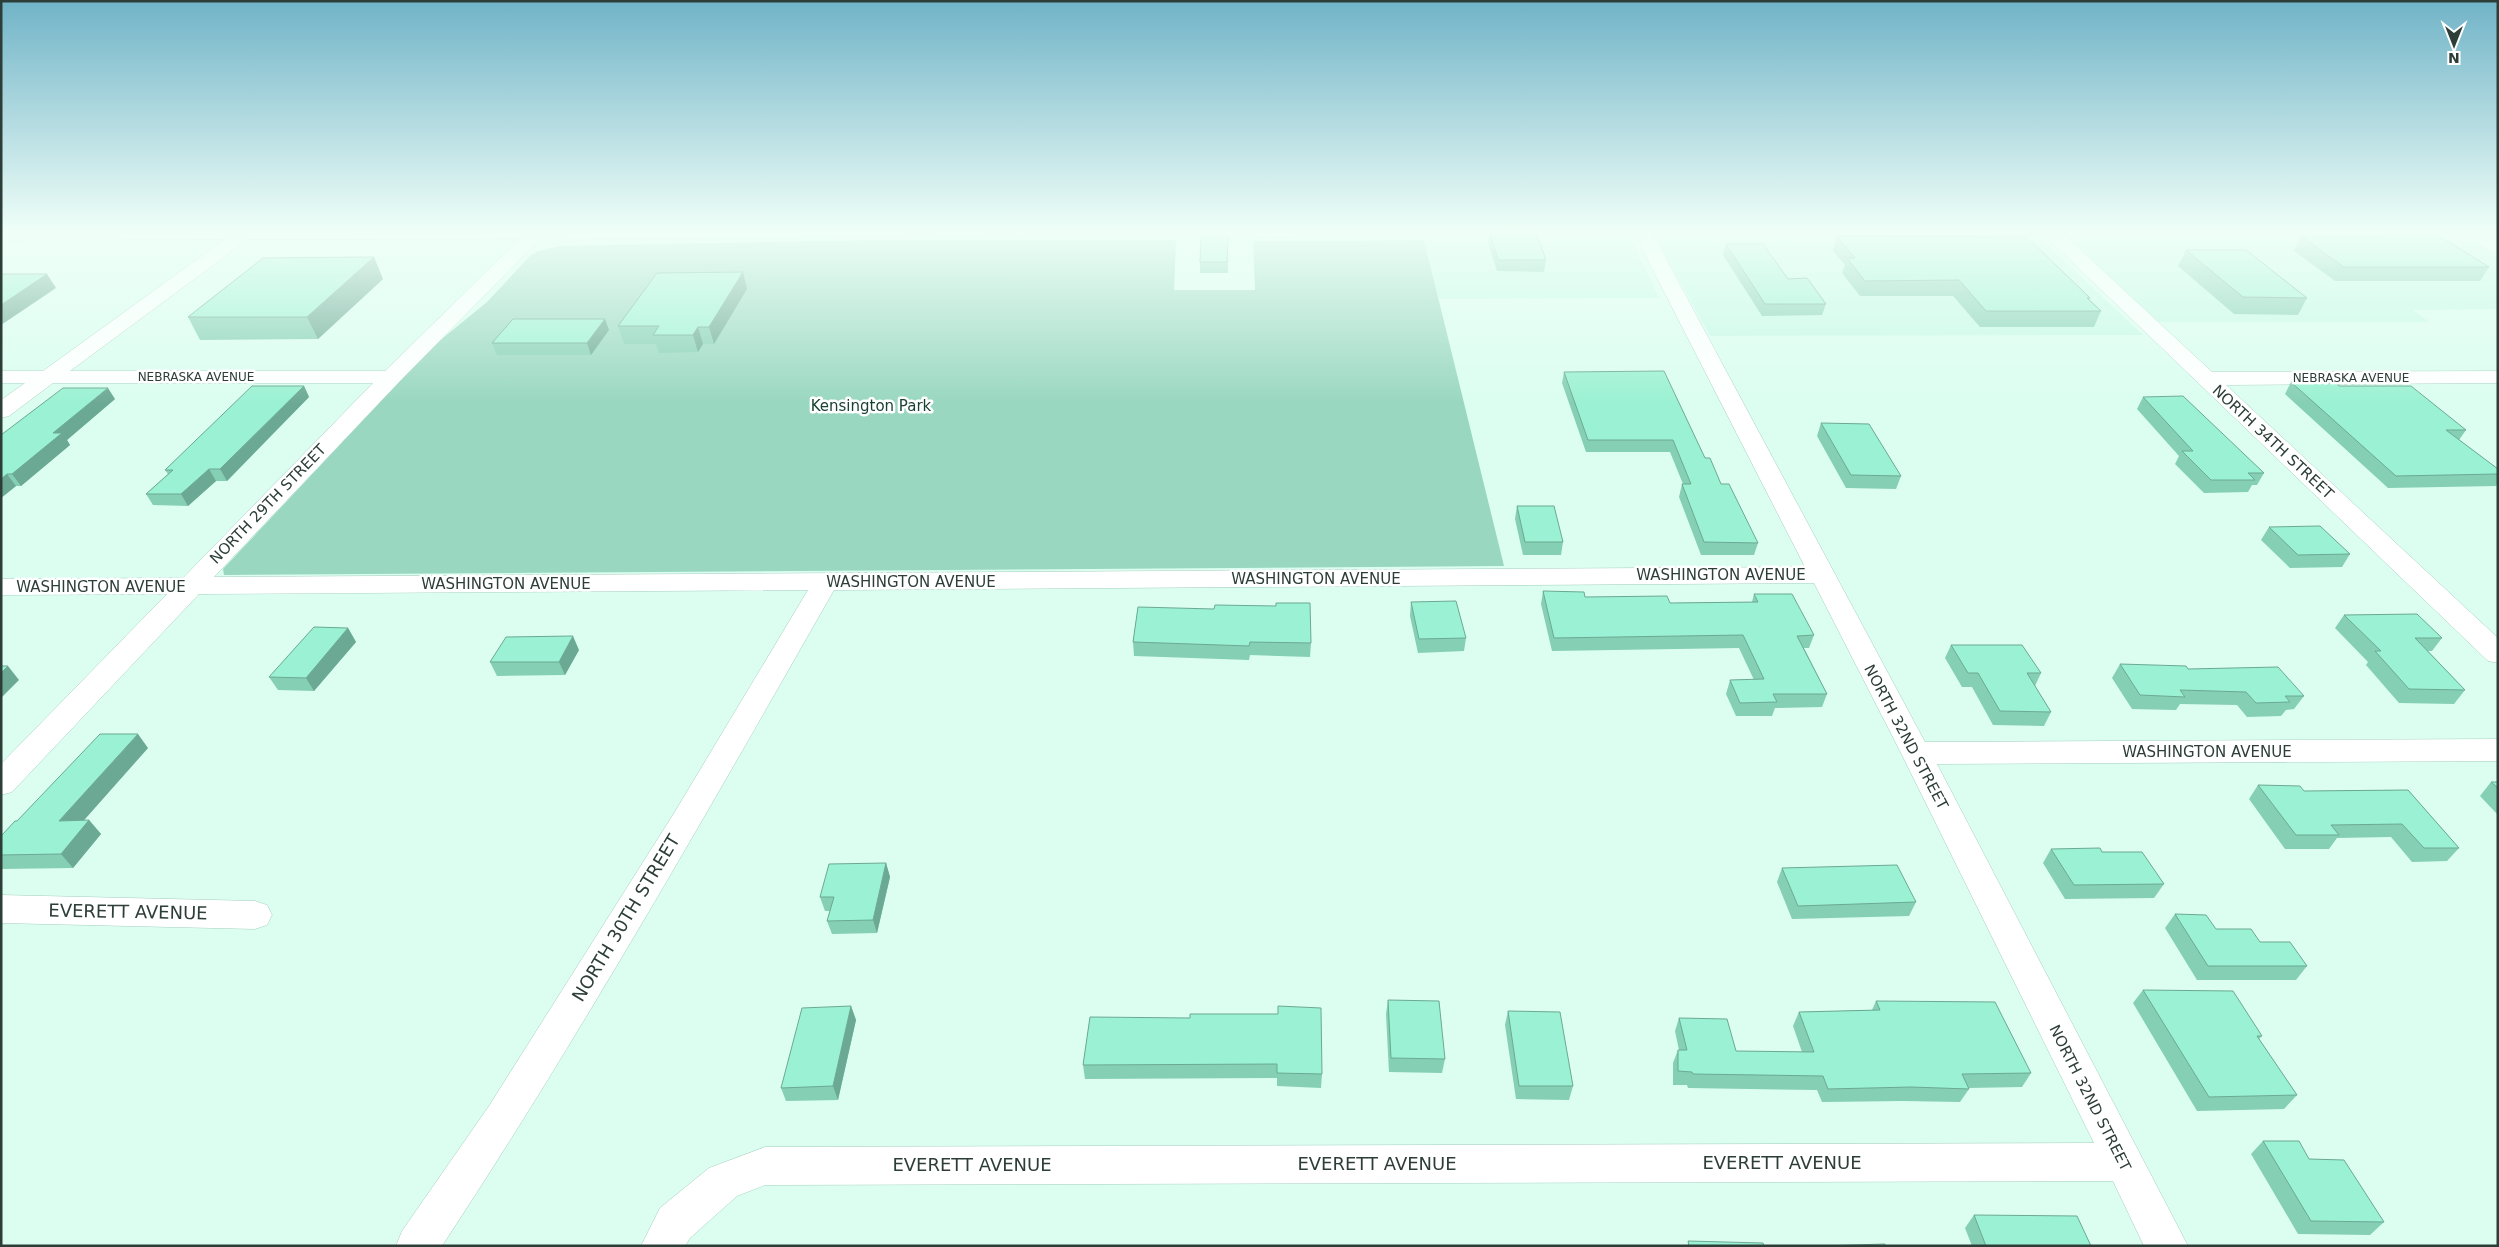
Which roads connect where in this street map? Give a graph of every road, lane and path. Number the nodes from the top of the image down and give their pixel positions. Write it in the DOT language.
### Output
graph roads {
  1 [pos="171,287"];
  2 [pos="481,287"];
  3 [pos="1671,287"];
  4 [pos="2108,287"];
  5 [pos="1,377"];
  6 [pos="47,377"];
  7 [pos="391,377"];
  8 [pos="2498,377"];
  9 [pos="2205,379"];
  10 [pos="1,411"];
  11 [pos="1820,575"];
  12 [pos="824,583"];
  13 [pos="1,587"];
  14 [pos="188,587"];
  15 [pos="2498,654"];
  16 [pos="2498,750"];
  17 [pos="1916,753"];
  18 [pos="1,784"];
  19 [pos="1,909"];
  20 [pos="255,915"];
  21 [pos="2122,1162"];
  22 [pos="417,1246"];
  23 [pos="662,1246"];
  24 [pos="2167,1246"];
  1 -- 6 [label="street"];
  2 -- 7 [label="street, NORTH 29TH STREET"];
  3 -- 11 [label="street, NORTH 32ND STREET"];
  4 -- 9 [label="street, NORTH 34TH STREET"];
  5 -- 6 [label="street, NEBRASKA AVENUE"];
  6 -- 7 [label="street, NEBRASKA AVENUE"];
  6 -- 10 [label="street"];
  7 -- 14 [label="street, NORTH 29TH STREET"];
  8 -- 9 [label="street, NEBRASKA AVENUE"];
  9 -- 15 [label="street, NORTH 34TH STREET"];
  11 -- 12 [label="street, WASHINGTON AVENUE"];
  11 -- 17 [label="street, NORTH 32ND STREET"];
  12 -- 14 [label="street, WASHINGTON AVENUE"];
  12 -- 22 [label="street, NORTH 30TH STREET"];
  13 -- 14 [label="street, WASHINGTON AVENUE"];
  14 -- 18 [label="street, NORTH 29TH STREET"];
  16 -- 17 [label="street, WASHINGTON AVENUE"];
  17 -- 21 [label="street, NORTH 32ND STREET"];
  19 -- 20 [label="street, EVERETT AVENUE"];
  21 -- 23 [label="street, EVERETT AVENUE"];
  21 -- 24 [label="street, NORTH 32ND STREET"];
}
